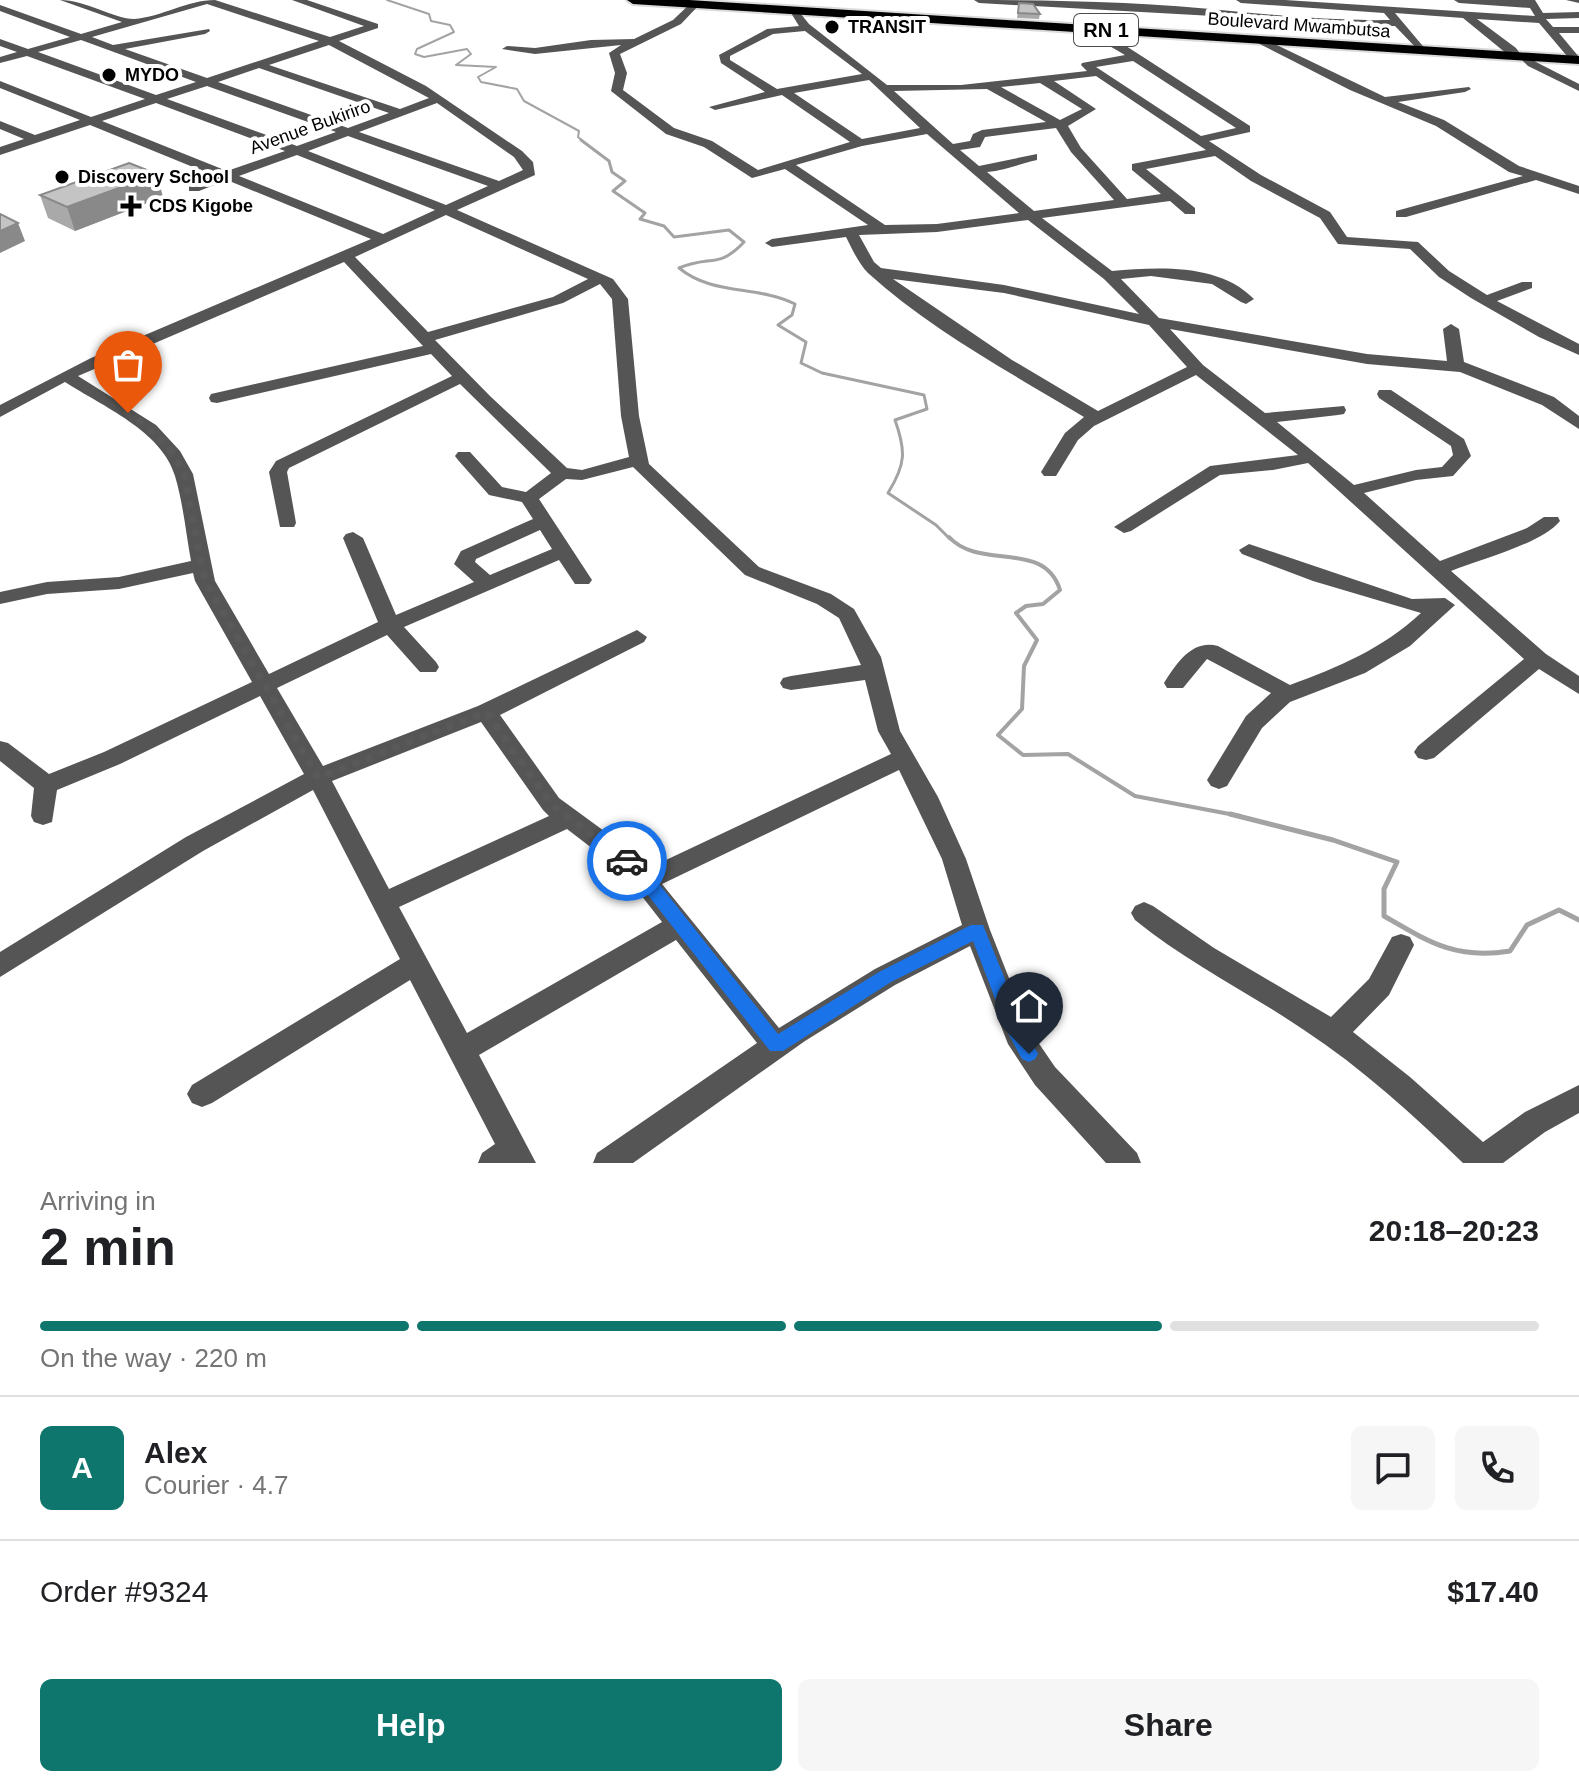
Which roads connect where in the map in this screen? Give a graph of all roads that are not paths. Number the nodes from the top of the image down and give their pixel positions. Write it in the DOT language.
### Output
graph roads {
  1 [pos="65,0"];
  2 [pos="208,0"];
  3 [pos="297,0"];
  4 [pos="633,0"];
  5 [pos="979,0"];
  6 [pos="1214,0"];
  7 [pos="1241,0"];
  8 [pos="1459,0"];
  9 [pos="1571,0"];
  10 [pos="1579,0"];
  11 [pos="1031,2"];
  12 [pos="1307,2"];
  13 [pos="1532,2"];
  14 [pos="153,3"];
  15 [pos="695,4"];
  16 [pos="0,8"];
  17 [pos="174,10"];
  18 [pos="792,10"];
  19 [pos="1386,10"];
  20 [pos="1235,15"];
  21 [pos="1466,15"];
  22 [pos="1579,15"];
  23 [pos="1542,18"];
  24 [pos="132,22"];
  25 [pos="1313,22"];
  26 [pos="1399,23"];
  27 [pos="1046,26"];
  28 [pos="807,28"];
  29 [pos="1095,29"];
  30 [pos="1552,30"];
  31 [pos="1579,30"];
  32 [pos="205,31"];
  33 [pos="81,37"];
  34 [pos="330,41"];
  35 [pos="1264,41"];
  36 [pos="0,42"];
  37 [pos="636,42"];
  38 [pos="1318,44"];
  39 [pos="113,48"];
  40 [pos="507,49"];
  41 [pos="1422,51"];
  42 [pos="28,52"];
  43 [pos="1135,57"];
  44 [pos="1520,57"];
  45 [pos="0,60"];
  46 [pos="1578,60"];
  47 [pos="260,65"];
  48 [pos="1097,73"];
  49 [pos="871,76"];
  50 [pos="1044,80"];
  51 [pos="207,83"];
  52 [pos="0,84"];
  53 [pos="989,85"];
  54 [pos="884,88"];
  55 [pos="1579,88"];
  56 [pos="1465,89"];
  57 [pos="779,92"];
  58 [pos="158,99"];
  59 [pos="438,99"];
  60 [pos="1386,100"];
  61 [pos="715,107"];
  62 [pos="401,113"];
  63 [pos="90,121"];
  64 [pos="1059,124"];
  65 [pos="0,125"];
  66 [pos="929,130"];
  67 [pos="349,132"];
  68 [pos="34,139"];
  69 [pos="1199,140"];
  70 [pos="860,143"];
  71 [pos="950,148"];
  72 [pos="0,151"];
  73 [pos="298,151"];
  74 [pos="1217,152"];
  75 [pos="1033,157"];
  76 [pos="787,164"];
  77 [pos="976,170"];
  78 [pos="226,177"];
  79 [pos="1533,177"];
  80 [pos="502,187"];
  81 [pos="194,188"];
  82 [pos="1579,190"];
  83 [pos="1170,197"];
  84 [pos="1125,205"];
  85 [pos="446,211"];
  86 [pos="1190,211"];
  87 [pos="1401,214"];
  88 [pos="1030,215"];
  89 [pos="881,228"];
  90 [pos="850,232"];
  91 [pos="383,239"];
  92 [pos="772,243"];
  93 [pos="346,256"];
  94 [pos="875,272"];
  95 [pos="1109,276"];
  96 [pos="601,278"];
  97 [pos="1527,285"];
  98 [pos="1246,299"];
  99 [pos="1487,300"];
  100 [pos="1155,321"];
  101 [pos="1451,329"];
  102 [pos="430,343"];
  103 [pos="1579,350"];
  104 [pos="1456,365"];
  105 [pos="1197,368"];
  106 [pos="66,376"];
  107 [pos="462,377"];
  108 [pos="1385,394"];
  109 [pos="217,398"];
  110 [pos="1338,410"];
  111 [pos="0,412"];
  112 [pos="1096,417"];
  113 [pos="1262,418"];
  114 [pos="1579,424"];
  115 [pos="464,456"];
  116 [pos="1312,457"];
  117 [pos="639,460"];
  118 [pos="1050,472"];
  119 [pos="562,473"];
  120 [pos="1351,491"];
  121 [pos="529,498"];
  122 [pos="543,521"];
  123 [pos="1551,521"];
  124 [pos="287,523"];
  125 [pos="1124,527"];
  126 [pos="353,538"];
  127 [pos="1249,550"];
  128 [pos="563,551"];
  129 [pos="200,565"];
  130 [pos="1437,569"];
  131 [pos="582,580"];
  132 [pos="488,583"];
  133 [pos="0,598"];
  134 [pos="1468,599"];
  135 [pos="1441,606"];
  136 [pos="390,625"];
  137 [pos="637,637"];
  138 [pos="1538,659"];
  139 [pos="428,667"];
  140 [pos="873,671"];
  141 [pos="791,683"];
  142 [pos="1175,683"];
  143 [pos="1578,683"];
  144 [pos="262,684"];
  145 [pos="1290,694"];
  146 [pos="486,712"];
  147 [pos="1426,752"];
  148 [pos="3,755"];
  149 [pos="904,758"];
  150 [pos="318,778"];
  151 [pos="1219,780"];
  152 [pos="46,785"];
  153 [pos="43,816"];
  154 [pos="567,818"];
  155 [pos="646,880"];
  156 [pos="383,903"];
  157 [pos="1144,913"];
  158 [pos="681,924"];
  159 [pos="977,930"];
  160 [pos="1401,945"];
  161 [pos="415,963"];
  162 [pos="0,966"];
  163 [pos="1333,1034"];
  164 [pos="776,1045"];
  165 [pos="462,1050"];
  166 [pos="202,1094"];
  167 [pos="1579,1098"];
  168 [pos="509,1158"];
  169 [pos="1480,1162"];
  170 [pos="608,1163"];
  171 [pos="1126,1163"];
  1 -- 24 [label="street"];
  2 -- 17 [label="street"];
  2 -- 34 [label="street"];
  3 -- 34 [label="street"];
  4 -- 15 [label="highway, Boulevard Mwambutsa / RN 1"];
  5 -- 11 [label="street"];
  6 -- 20 [label="street"];
  7 -- 12 [label="street"];
  8 -- 13 [label="street"];
  9 -- 10 [label="street"];
  11 -- 20 [label="street"];
  11 -- 27 [label="street"];
  12 -- 19 [label="street"];
  12 -- 25 [label="street"];
  13 -- 23 [label="street"];
  14 -- 17 [label="street"];
  15 -- 18 [label="highway, Boulevard Mwambutsa / RN 1"];
  15 -- 37 [label="street"];
  16 -- 33 [label="street"];
  17 -- 24 [label="street"];
  18 -- 27 [label="highway, Boulevard Mwambutsa / RN 1"];
  18 -- 28 [label="street"];
  19 -- 21 [label="street"];
  19 -- 26 [label="street"];
  20 -- 25 [label="street"];
  20 -- 35 [label="street"];
  21 -- 23 [label="street"];
  21 -- 44 [label="street"];
  22 -- 23 [label="street"];
  23 -- 30 [label="street"];
  24 -- 33 [label="street"];
  25 -- 26 [label="street"];
  25 -- 38 [label="street"];
  26 -- 41 [label="street"];
  27 -- 29 [label="highway, Boulevard Mwambutsa / RN 1"];
  28 -- 49 [label="street"];
  28 -- 57 [label="street"];
  29 -- 35 [label="highway, Boulevard Mwambutsa / RN 1"];
  29 -- 43 [label="street"];
  30 -- 31 [label="street"];
  30 -- 46 [label="street"];
  32 -- 39 [label="street"];
  33 -- 39 [label="street"];
  33 -- 42 [label="street"];
  34 -- 47 [label="street"];
  34 -- 59 [label="street"];
  35 -- 38 [label="highway, Boulevard Mwambutsa / RN 1"];
  35 -- 60 [label="street"];
  36 -- 42 [label="street"];
  37 -- 40 [label="street"];
  37 -- 76 [label="street"];
  38 -- 41 [label="highway, Boulevard Mwambutsa / RN 1"];
  39 -- 51 [label="street"];
  41 -- 44 [label="highway, Boulevard Mwambutsa / RN 1"];
  42 -- 45 [label="street"];
  42 -- 58 [label="street"];
  43 -- 48 [label="street"];
  43 -- 69 [label="street"];
  44 -- 46 [label="highway, Boulevard Mwambutsa / RN 1"];
  44 -- 55 [label="street"];
  47 -- 51 [label="street"];
  47 -- 62 [label="street"];
  48 -- 50 [label="street"];
  48 -- 69 [label="street"];
  49 -- 54 [label="street"];
  49 -- 57 [label="street"];
  50 -- 53 [label="street"];
  50 -- 64 [label="street"];
  51 -- 58 [label="street"];
  51 -- 67 [label="street"];
  52 -- 63 [label="street"];
  53 -- 54 [label="street"];
  53 -- 64 [label="street"];
  54 -- 66 [label="street"];
  56 -- 60 [label="street"];
  57 -- 61 [label="street"];
  57 -- 70 [label="street"];
  58 -- 63 [label="street"];
  58 -- 73 [label="street"];
  59 -- 62 [label="street, Avenue Bukiriro"];
  59 -- 80 [label="street"];
  60 -- 79 [label="street"];
  62 -- 67 [label="street, Avenue Bukiriro"];
  63 -- 68 [label="street"];
  63 -- 78 [label="street"];
  64 -- 71 [label="street"];
  64 -- 84 [label="street"];
  65 -- 68 [label="street"];
  66 -- 70 [label="street"];
  66 -- 71 [label="street"];
  67 -- 73 [label="street, Avenue Bukiriro"];
  67 -- 80 [label="street"];
  68 -- 72 [label="street"];
  69 -- 74 [label="street"];
  70 -- 76 [label="street"];
  71 -- 77 [label="street"];
  73 -- 78 [label="street, Avenue Bukiriro"];
  73 -- 85 [label="street"];
  74 -- 83 [label="street"];
  74 -- 99 [label="street"];
  75 -- 77 [label="street"];
  76 -- 89 [label="street"];
  77 -- 88 [label="street"];
  78 -- 81 [label="street, Avenue Bukiriro"];
  78 -- 91 [label="street"];
  79 -- 82 [label="street"];
  79 -- 87 [label="street"];
  80 -- 85 [label="street"];
  83 -- 84 [label="street"];
  83 -- 86 [label="street"];
  84 -- 88 [label="street"];
  85 -- 91 [label="street"];
  85 -- 96 [label="street"];
  88 -- 89 [label="street"];
  88 -- 95 [label="street"];
  89 -- 90 [label="street"];
  90 -- 92 [label="street"];
  90 -- 94 [label="street"];
  91 -- 93 [label="street"];
  93 -- 102 [label="street"];
  93 -- 106 [label="street"];
  94 -- 100 [label="street"];
  94 -- 112 [label="street"];
  95 -- 98 [label="street"];
  95 -- 100 [label="street"];
  96 -- 102 [label="street"];
  96 -- 117 [label="street"];
  97 -- 99 [label="street"];
  99 -- 103 [label="street"];
  100 -- 104 [label="street"];
  100 -- 105 [label="street"];
  101 -- 104 [label="street"];
  102 -- 107 [label="street"];
  102 -- 109 [label="street"];
  104 -- 114 [label="street"];
  105 -- 112 [label="street"];
  105 -- 113 [label="street"];
  106 -- 111 [label="street"];
  106 -- 129 [label="street"];
  107 -- 119 [label="street"];
  107 -- 124 [label="street"];
  108 -- 120 [label="street"];
  110 -- 113 [label="street"];
  112 -- 118 [label="street"];
  113 -- 116 [label="street"];
  115 -- 121 [label="street"];
  116 -- 120 [label="street"];
  116 -- 125 [label="street"];
  117 -- 119 [label="street"];
  117 -- 140 [label="street"];
  119 -- 121 [label="street"];
  120 -- 130 [label="street"];
  121 -- 122 [label="street"];
  122 -- 128 [label="street"];
  122 -- 132 [label="street"];
  123 -- 130 [label="street"];
  126 -- 136 [label="street"];
  127 -- 135 [label="street"];
  128 -- 131 [label="street"];
  128 -- 132 [label="street"];
  129 -- 133 [label="street"];
  129 -- 144 [label="street"];
  130 -- 134 [label="street"];
  132 -- 136 [label="street"];
  134 -- 135 [label="street"];
  134 -- 138 [label="street"];
  135 -- 145 [label="street"];
  136 -- 139 [label="street"];
  136 -- 144 [label="street"];
  137 -- 146 [label="street"];
  138 -- 143 [label="street"];
  138 -- 147 [label="street"];
  140 -- 141 [label="street"];
  140 -- 149 [label="street"];
  142 -- 145 [label="street"];
  144 -- 150 [label="street"];
  144 -- 152 [label="street"];
  145 -- 151 [label="street"];
  146 -- 150 [label="street"];
  146 -- 154 [label="street"];
  148 -- 152 [label="street"];
  149 -- 155 [label="street"];
  149 -- 159 [label="street"];
  150 -- 156 [label="street"];
  150 -- 162 [label="street"];
  152 -- 153 [label="street"];
  154 -- 155 [label="street"];
  154 -- 156 [label="street"];
  155 -- 158 [label="street"];
  156 -- 161 [label="street"];
  157 -- 163 [label="street"];
  158 -- 164 [label="street"];
  158 -- 165 [label="street"];
  159 -- 164 [label="street"];
  159 -- 171 [label="street"];
  160 -- 163 [label="street"];
  161 -- 165 [label="street"];
  161 -- 166 [label="street"];
  163 -- 169 [label="street"];
  164 -- 170 [label="street"];
  165 -- 168 [label="street"];
  167 -- 169 [label="street"];
}
